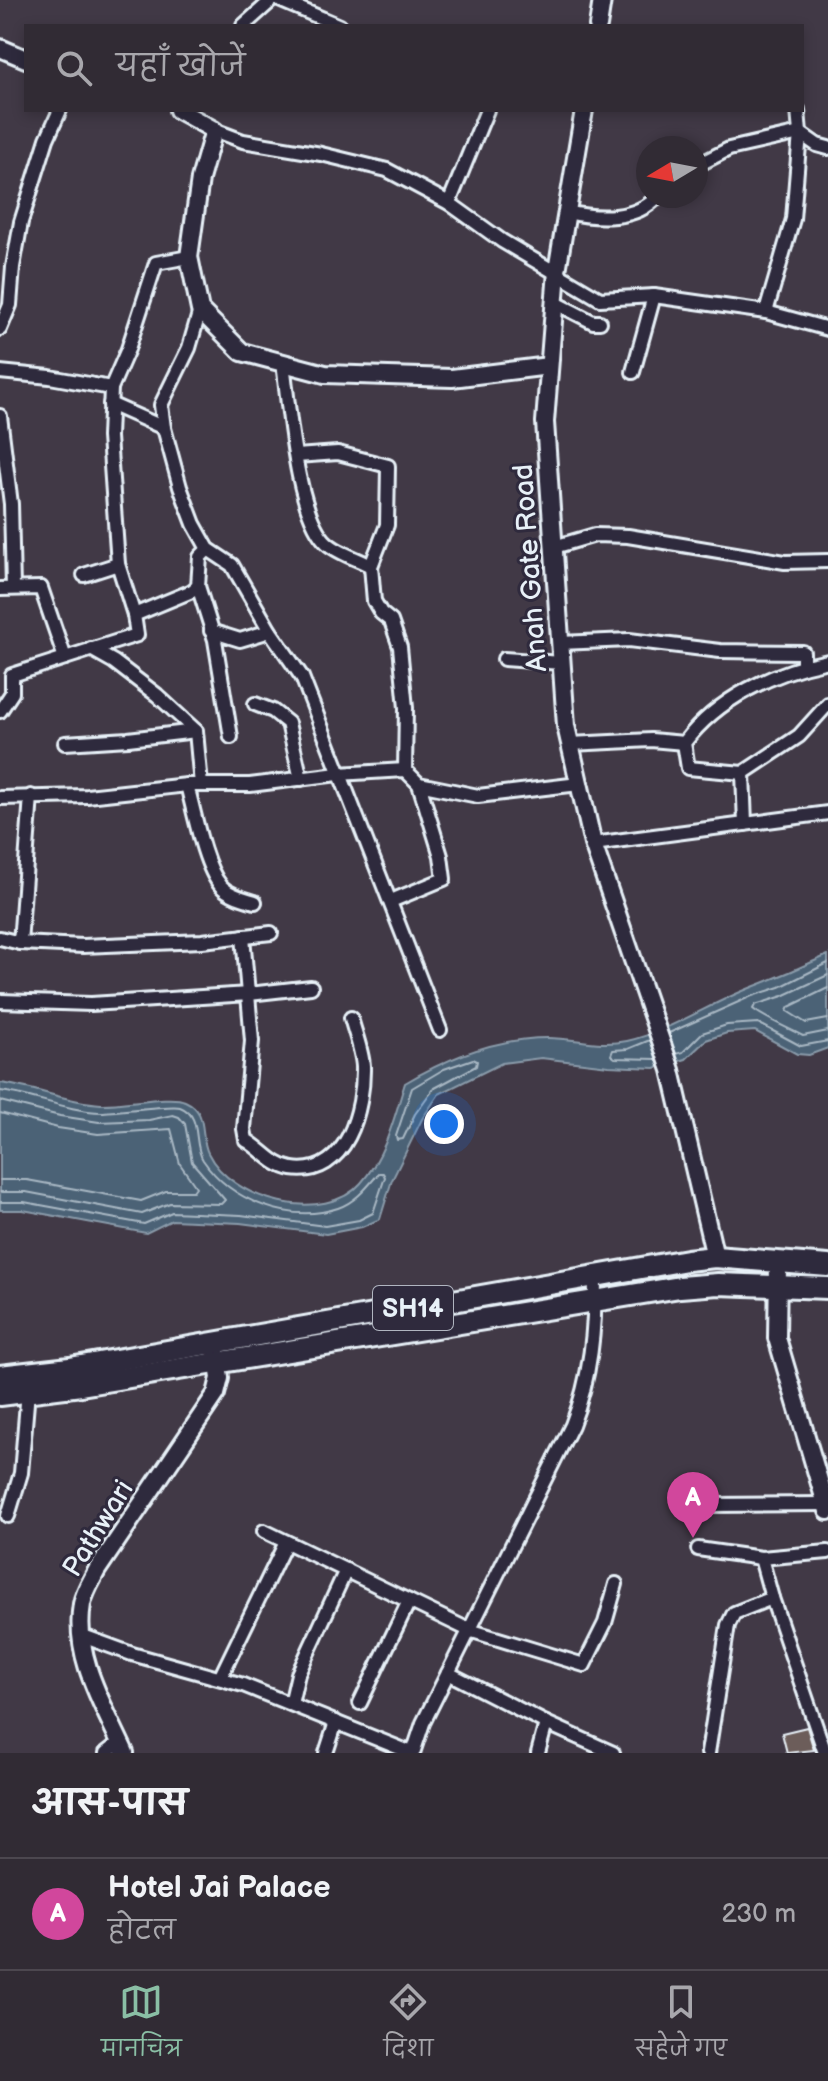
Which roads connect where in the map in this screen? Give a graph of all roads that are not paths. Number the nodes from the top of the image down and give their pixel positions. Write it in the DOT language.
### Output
graph roads {
  1 [pos="272,0"];
  2 [pos="279,0"];
  3 [pos="602,0"];
  4 [pos="245,24"];
  5 [pos="335,24"];
  6 [pos="598,24"];
  7 [pos="0,48"];
  8 [pos="24,58"];
  9 [pos="59,112"];
  10 [pos="182,112"];
  11 [pos="486,112"];
  12 [pos="584,112"];
  13 [pos="798,112"];
  14 [pos="214,130"];
  15 [pos="800,133"];
  16 [pos="828,148"];
  17 [pos="708,160"];
  18 [pos="449,203"];
  19 [pos="648,208"];
  20 [pos="567,212"];
  21 [pos="189,257"];
  22 [pos="557,271"];
  23 [pos="654,296"];
  24 [pos="554,302"];
  25 [pos="200,310"];
  26 [pos="766,312"];
  27 [pos="600,322"];
  28 [pos="827,327"];
  29 [pos="0,329"];
  30 [pos="283,363"];
  31 [pos="549,366"];
  32 [pos="0,372"];
  33 [pos="633,372"];
  34 [pos="111,388"];
  35 [pos="110,404"];
  36 [pos="0,416"];
  37 [pos="164,428"];
  38 [pos="296,456"];
  39 [pos="554,547"];
  40 [pos="208,549"];
  41 [pos="828,561"];
  42 [pos="118,564"];
  43 [pos="371,566"];
  44 [pos="84,575"];
  45 [pos="198,586"];
  46 [pos="6,589"];
  47 [pos="134,615"];
  48 [pos="211,631"];
  49 [pos="270,631"];
  50 [pos="560,643"];
  51 [pos="91,649"];
  52 [pos="65,658"];
  53 [pos="504,659"];
  54 [pos="828,661"];
  55 [pos="562,663"];
  56 [pos="803,666"];
  57 [pos="255,704"];
  58 [pos="828,704"];
  59 [pos="0,711"];
  60 [pos="196,731"];
  61 [pos="231,737"];
  62 [pos="65,743"];
  63 [pos="684,743"];
  64 [pos="570,744"];
  65 [pos="405,770"];
  66 [pos="743,773"];
  67 [pos="338,774"];
  68 [pos="301,779"];
  69 [pos="419,784"];
  70 [pos="579,784"];
  71 [pos="187,785"];
  72 [pos="201,785"];
  73 [pos="31,796"];
  74 [pos="0,798"];
  75 [pos="828,813"];
  76 [pos="745,824"];
  77 [pos="593,844"];
  78 [pos="391,901"];
  79 [pos="255,902"];
  80 [pos="271,933"];
  81 [pos="243,936"];
  82 [pos="0,938"];
  83 [pos="20,943"];
  84 [pos="311,987"];
  85 [pos="249,994"];
  86 [pos="0,1001"];
  87 [pos="351,1018"];
  88 [pos="440,1030"];
  89 [pos="711,1258"];
  90 [pos="745,1260"];
  91 [pos="778,1264"];
  92 [pos="828,1266"];
  93 [pos="595,1277"];
  94 [pos="710,1285"];
  95 [pos="745,1285"];
  96 [pos="777,1286"];
  97 [pos="828,1288"];
  98 [pos="595,1303"];
  99 [pos="215,1351"];
  100 [pos="0,1376"];
  101 [pos="28,1391"];
  102 [pos="0,1395"];
  103 [pos="709,1505"];
  104 [pos="827,1508"];
  105 [pos="8,1516"];
  106 [pos="264,1531"];
  107 [pos="286,1542"];
  108 [pos="698,1549"];
  109 [pos="828,1552"];
  110 [pos="761,1558"];
  111 [pos="346,1570"];
  112 [pos="616,1584"];
  113 [pos="772,1598"];
  114 [pos="409,1601"];
  115 [pos="469,1630"];
  116 [pos="80,1635"];
  117 [pos="448,1673"];
  118 [pos="220,1678"];
  119 [pos="360,1703"];
  120 [pos="291,1704"];
  121 [pos="336,1722"];
  122 [pos="546,1723"];
  123 [pos="122,1748"];
  124 [pos="106,1753"];
  125 [pos="326,1753"];
  126 [pos="412,1753"];
  127 [pos="538,1753"];
  128 [pos="613,1753"];
  129 [pos="708,1753"];
  130 [pos="825,1753"];
  1 -- 4 [label="street"];
  2 -- 5 [label="street"];
  3 -- 6 [label="street"];
  7 -- 8 [label="street"];
  9 -- 29 [label="street"];
  10 -- 14 [label="street"];
  11 -- 18 [label="street"];
  12 -- 20 [label="street, Anah Gate Road"];
  13 -- 15 [label="street"];
  14 -- 18 [label="street"];
  14 -- 21 [label="street"];
  15 -- 16 [label="street"];
  15 -- 17 [label="street"];
  15 -- 26 [label="street"];
  18 -- 22 [label="street"];
  19 -- 20 [label="street"];
  20 -- 22 [label="street, Anah Gate Road"];
  21 -- 25 [label="street"];
  21 -- 34 [label="street"];
  22 -- 23 [label="street"];
  22 -- 24 [label="street, Anah Gate Road"];
  23 -- 26 [label="street"];
  23 -- 33 [label="street"];
  24 -- 27 [label="street"];
  24 -- 31 [label="street, Anah Gate Road"];
  25 -- 30 [label="street"];
  25 -- 37 [label="street"];
  26 -- 28 [label="street"];
  30 -- 31 [label="street"];
  30 -- 38 [label="street"];
  31 -- 39 [label="street, Anah Gate Road"];
  32 -- 34 [label="street"];
  34 -- 35 [label="street"];
  35 -- 37 [label="street"];
  35 -- 42 [label="street"];
  36 -- 46 [label="street"];
  37 -- 40 [label="street"];
  38 -- 43 [label="street"];
  38 -- 43 [label="street"];
  39 -- 41 [label="street"];
  39 -- 50 [label="street, Anah Gate Road"];
  40 -- 45 [label="street"];
  40 -- 49 [label="street"];
  42 -- 44 [label="street"];
  42 -- 47 [label="street"];
  43 -- 65 [label="street"];
  45 -- 47 [label="street"];
  45 -- 48 [label="street"];
  46 -- 52 [label="street"];
  47 -- 51 [label="street"];
  48 -- 49 [label="street"];
  48 -- 61 [label="street"];
  49 -- 67 [label="street"];
  50 -- 55 [label="street, Anah Gate Road"];
  50 -- 56 [label="street"];
  51 -- 52 [label="street"];
  51 -- 60 [label="street"];
  52 -- 59 [label="street"];
  53 -- 55 [label="street"];
  54 -- 56 [label="street"];
  55 -- 64 [label="street, Anah Gate Road"];
  56 -- 63 [label="street"];
  57 -- 68 [label="street"];
  58 -- 66 [label="street"];
  60 -- 62 [label="street"];
  60 -- 72 [label="street"];
  63 -- 64 [label="street"];
  63 -- 66 [label="street"];
  64 -- 70 [label="street, Anah Gate Road"];
  65 -- 67 [label="street"];
  65 -- 69 [label="street"];
  66 -- 76 [label="street"];
  67 -- 68 [label="street"];
  67 -- 78 [label="street"];
  68 -- 72 [label="street"];
  69 -- 70 [label="street"];
  69 -- 78 [label="street"];
  70 -- 77 [label="street, Anah Gate Road"];
  71 -- 72 [label="street"];
  71 -- 73 [label="street"];
  71 -- 79 [label="street"];
  73 -- 74 [label="street"];
  73 -- 83 [label="street"];
  75 -- 76 [label="street"];
  76 -- 77 [label="street"];
  77 -- 89 [label="street, Anah Gate Road"];
  78 -- 88 [label="street"];
  80 -- 81 [label="street"];
  81 -- 83 [label="street"];
  81 -- 85 [label="street"];
  82 -- 83 [label="street"];
  84 -- 85 [label="street"];
  85 -- 86 [label="street"];
  85 -- 87 [label="street"];
  89 -- 90 [label="main road, SH14"];
  89 -- 93 [label="main road, SH14"];
  89 -- 94 [label="main road"];
  90 -- 91 [label="main road, SH14"];
  90 -- 95 [label="main road"];
  91 -- 92 [label="main road, SH14"];
  91 -- 96 [label="street"];
  93 -- 98 [label="street"];
  93 -- 99 [label="main road, SH14"];
  94 -- 95 [label="main road, SH14"];
  94 -- 98 [label="main road, SH14"];
  95 -- 96 [label="main road, SH14"];
  96 -- 97 [label="main road, SH14"];
  96 -- 104 [label="street"];
  98 -- 99 [label="main road, SH14"];
  98 -- 115 [label="street"];
  99 -- 100 [label="main road, SH14"];
  99 -- 101 [label="main road, SH14"];
  99 -- 116 [label="street, Pathwari"];
  101 -- 102 [label="main road, SH14"];
  101 -- 105 [label="street"];
  103 -- 104 [label="street"];
  106 -- 107 [label="street"];
  107 -- 111 [label="street"];
  107 -- 118 [label="street"];
  108 -- 110 [label="street"];
  109 -- 110 [label="street"];
  110 -- 113 [label="street"];
  111 -- 114 [label="street"];
  111 -- 120 [label="street"];
  112 -- 115 [label="street"];
  113 -- 129 [label="street"];
  113 -- 130 [label="street"];
  114 -- 115 [label="street"];
  114 -- 119 [label="street"];
  115 -- 117 [label="street"];
  116 -- 118 [label="street"];
  116 -- 123 [label="street, Pathwari"];
  117 -- 122 [label="street"];
  117 -- 126 [label="street"];
  118 -- 120 [label="street"];
  120 -- 121 [label="street"];
  121 -- 125 [label="street"];
  121 -- 126 [label="street"];
  122 -- 127 [label="street"];
  122 -- 128 [label="street"];
  123 -- 124 [label="street"];
}
